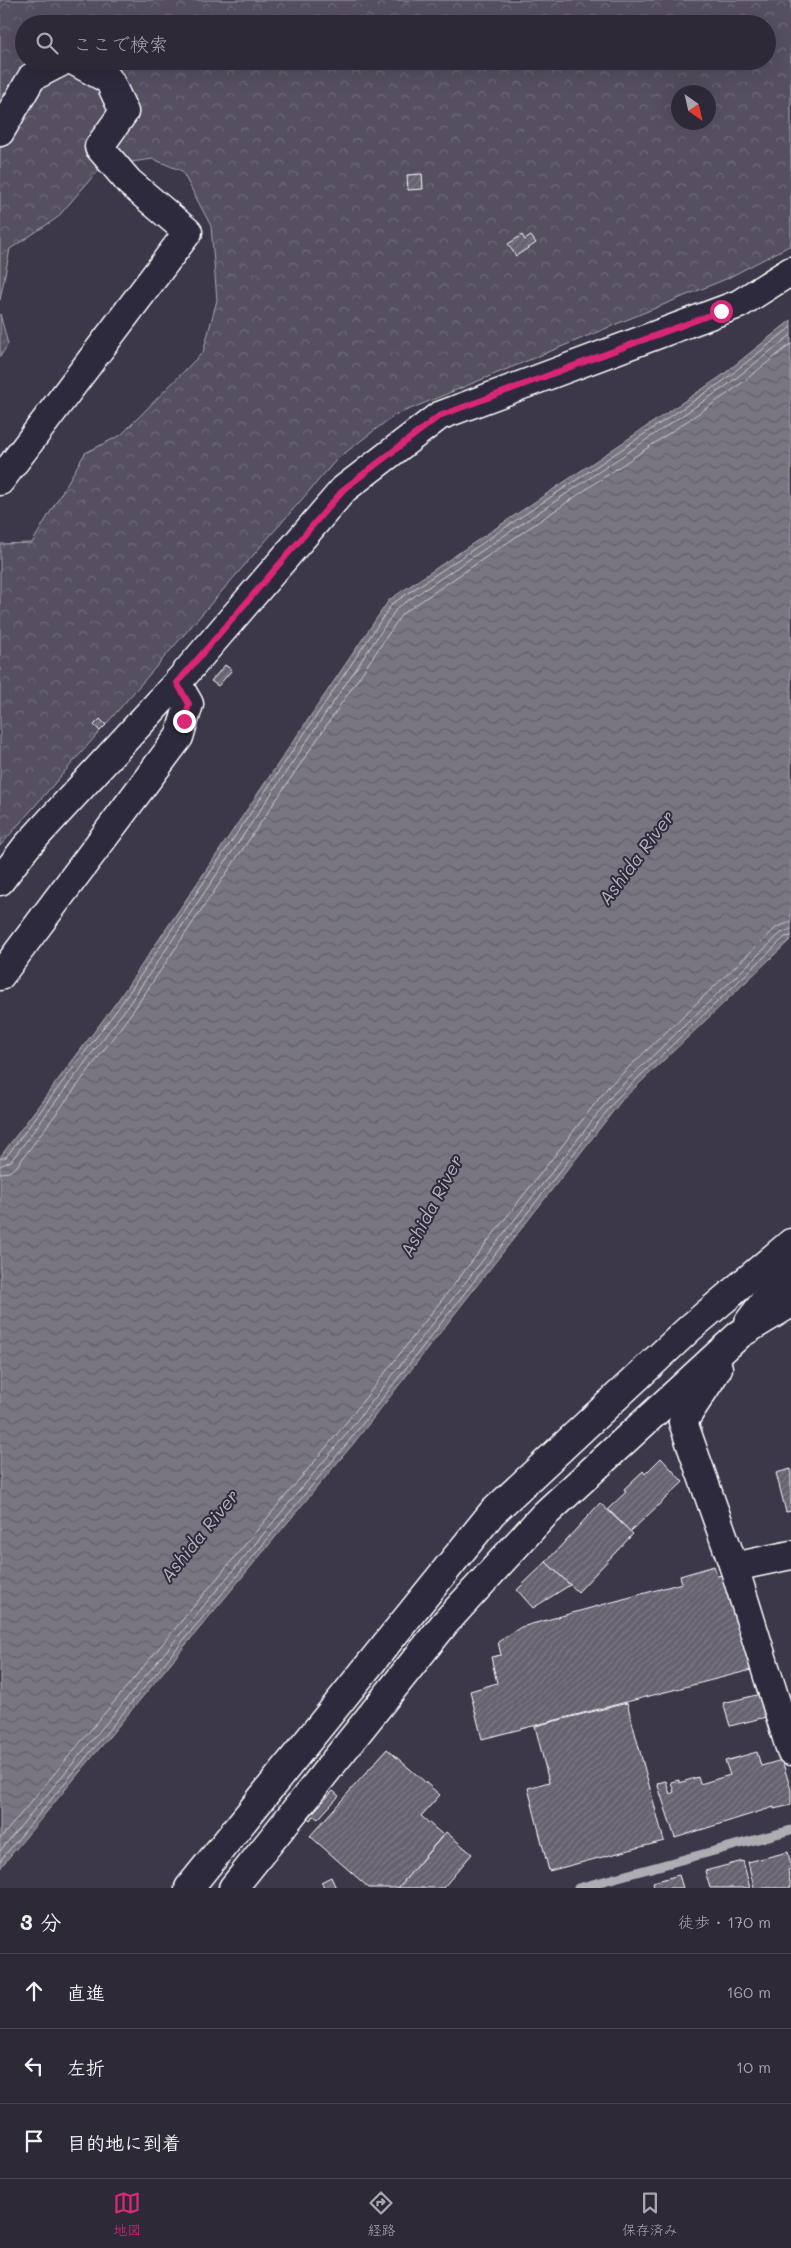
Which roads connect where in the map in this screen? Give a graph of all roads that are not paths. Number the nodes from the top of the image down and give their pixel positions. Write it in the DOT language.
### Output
graph roads {
  1 [pos="46,70"];
  2 [pos="91,70"];
  3 [pos="0,132"];
  4 [pos="791,271"];
  5 [pos="0,481"];
  6 [pos="177,683"];
  7 [pos="0,881"];
  8 [pos="0,976"];
  9 [pos="791,1243"];
  10 [pos="791,1266"];
  11 [pos="791,1303"];
  12 [pos="740,1334"];
  13 [pos="791,1554"];
  14 [pos="734,1567"];
  15 [pos="791,1751"];
  16 [pos="189,1888"];
  17 [pos="233,1888"];
  1 -- 3 [label="street"];
  2 -- 5 [label="street"];
  4 -- 6 [label="street"];
  6 -- 7 [label="street"];
  6 -- 8 [label="street"];
  9 -- 16 [label="street"];
  10 -- 12 [label="street"];
  11 -- 12 [label="street"];
  12 -- 14 [label="street"];
  12 -- 17 [label="street"];
  13 -- 14 [label="street"];
  14 -- 15 [label="street"];
}
